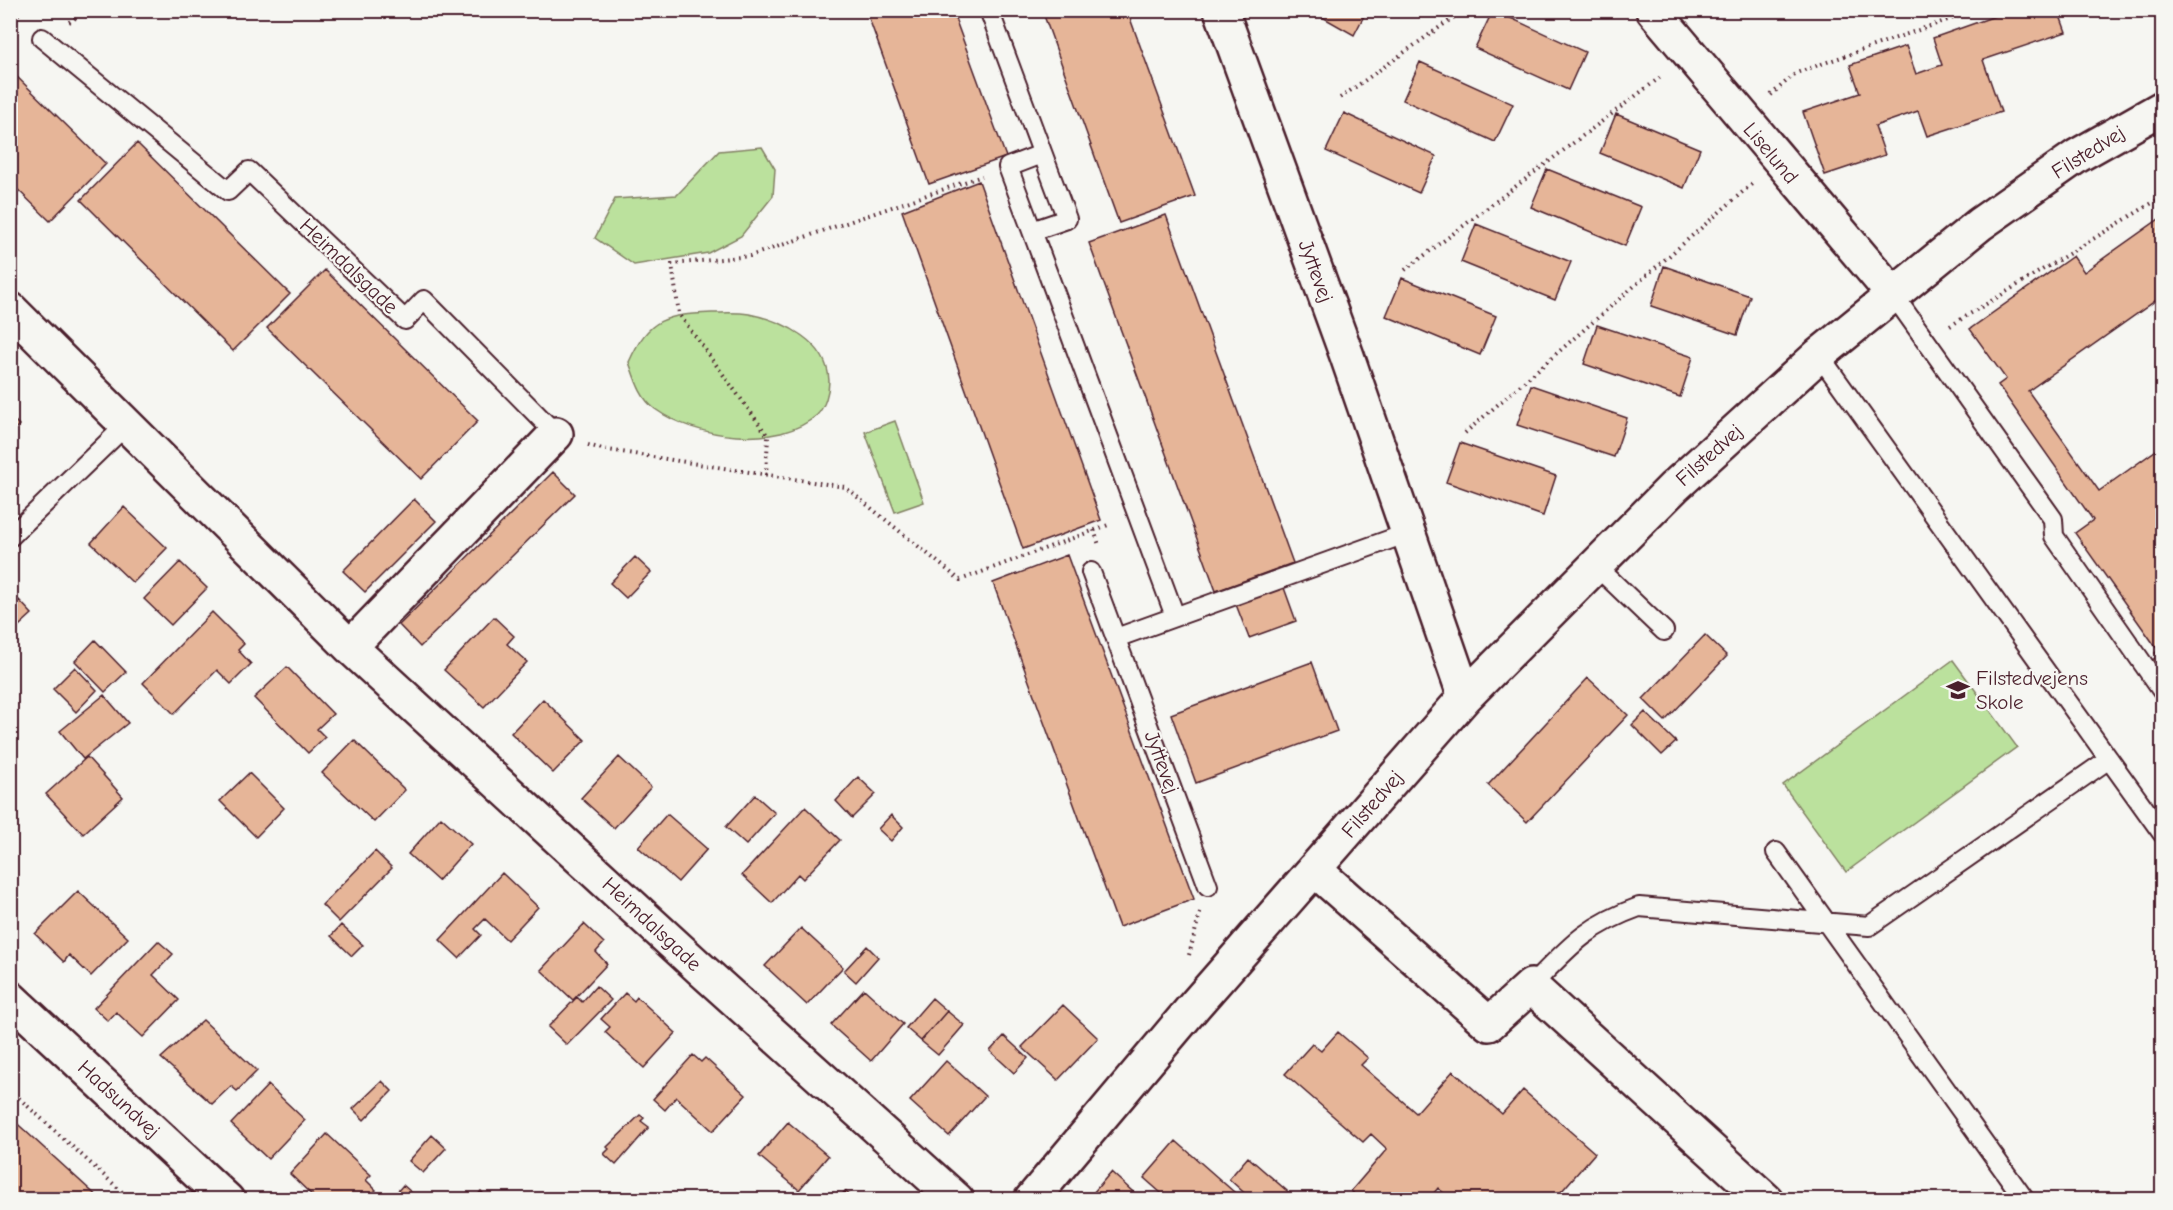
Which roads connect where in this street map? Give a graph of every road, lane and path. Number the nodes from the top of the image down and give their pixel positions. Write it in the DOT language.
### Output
graph roads {
  1 [pos="989,10"];
  2 [pos="1221,10"];
  3 [pos="1464,10"];
  4 [pos="1653,10"];
  5 [pos="1976,10"];
  6 [pos="42,38"];
  7 [pos="1689,55"];
  8 [pos="1340,98"];
  9 [pos="2163,108"];
  10 [pos="1743,119"];
  11 [pos="1042,153"];
  12 [pos="1780,163"];
  13 [pos="1008,167"];
  14 [pos="2163,196"];
  15 [pos="1032,231"];
  16 [pos="1405,270"];
  17 [pos="1892,293"];
  18 [pos="10,309"];
  19 [pos="1927,341"];
  20 [pos="1819,355"];
  21 [pos="126,425"];
  22 [pos="1465,433"];
  23 [pos="556,434"];
  24 [pos="766,475"];
  25 [pos="1136,514"];
  26 [pos="1408,533"];
  27 [pos="10,537"];
  28 [pos="1595,564"];
  29 [pos="1091,572"];
  30 [pos="1175,616"];
  31 [pos="1664,630"];
  32 [pos="1116,638"];
  33 [pos="350,647"];
  34 [pos="2163,691"];
  35 [pos="1465,697"];
  36 [pos="2109,759"];
  37 [pos="2163,833"];
  38 [pos="1776,852"];
  39 [pos="1314,869"];
  40 [pos="1208,886"];
  41 [pos="1828,923"];
  42 [pos="1531,986"];
  43 [pos="10,998"];
  44 [pos="10,1090"];
  45 [pos="131,1200"];
  46 [pos="227,1200"];
  47 [pos="957,1200"];
  48 [pos="1031,1200"];
  49 [pos="1766,1200"];
  50 [pos="2025,1200"];
  1 -- 11 [label="lane"];
  2 -- 26 [label="street, Jyttevej"];
  3 -- 8 [label="path"];
  4 -- 7 [label="street, Liselund"];
  5 -- 10 [label="path"];
  6 -- 23 [label="lane, Heimdalsgade"];
  7 -- 10 [label="street, Liselund"];
  7 -- 16 [label="path"];
  9 -- 17 [label="street, Filstedvej"];
  10 -- 12 [label="street, Liselund"];
  11 -- 13 [label="lane"];
  11 -- 15 [label="lane"];
  12 -- 17 [label="street, Liselund"];
  12 -- 22 [label="path"];
  13 -- 15 [label="lane"];
  13 -- 24 [label="path"];
  14 -- 19 [label="path"];
  15 -- 25 [label="lane"];
  17 -- 19 [label="lane"];
  17 -- 20 [label="street, Filstedvej"];
  18 -- 21 [label="street, Heimdalsgade"];
  19 -- 34 [label="lane"];
  20 -- 28 [label="street, Filstedvej"];
  20 -- 36 [label="lane"];
  21 -- 27 [label="lane"];
  21 -- 33 [label="street, Heimdalsgade"];
  23 -- 24 [label="path"];
  23 -- 33 [label="street"];
  24 -- 25 [label="path"];
  25 -- 30 [label="lane"];
  26 -- 30 [label="lane"];
  26 -- 35 [label="street, Jyttevej"];
  28 -- 31 [label="lane"];
  28 -- 35 [label="street, Filstedvej"];
  29 -- 32 [label="lane, Jyttevej"];
  30 -- 32 [label="lane"];
  32 -- 40 [label="lane, Jyttevej"];
  33 -- 47 [label="street, Heimdalsgade"];
  35 -- 39 [label="street, Filstedvej"];
  36 -- 37 [label="lane"];
  36 -- 41 [label="lane"];
  38 -- 41 [label="lane"];
  39 -- 42 [label="street"];
  39 -- 48 [label="street, Filstedvej"];
  41 -- 42 [label="lane"];
  41 -- 50 [label="lane"];
  42 -- 49 [label="street"];
  43 -- 46 [label="street, Hadsundvej"];
  44 -- 45 [label="path"];
}
